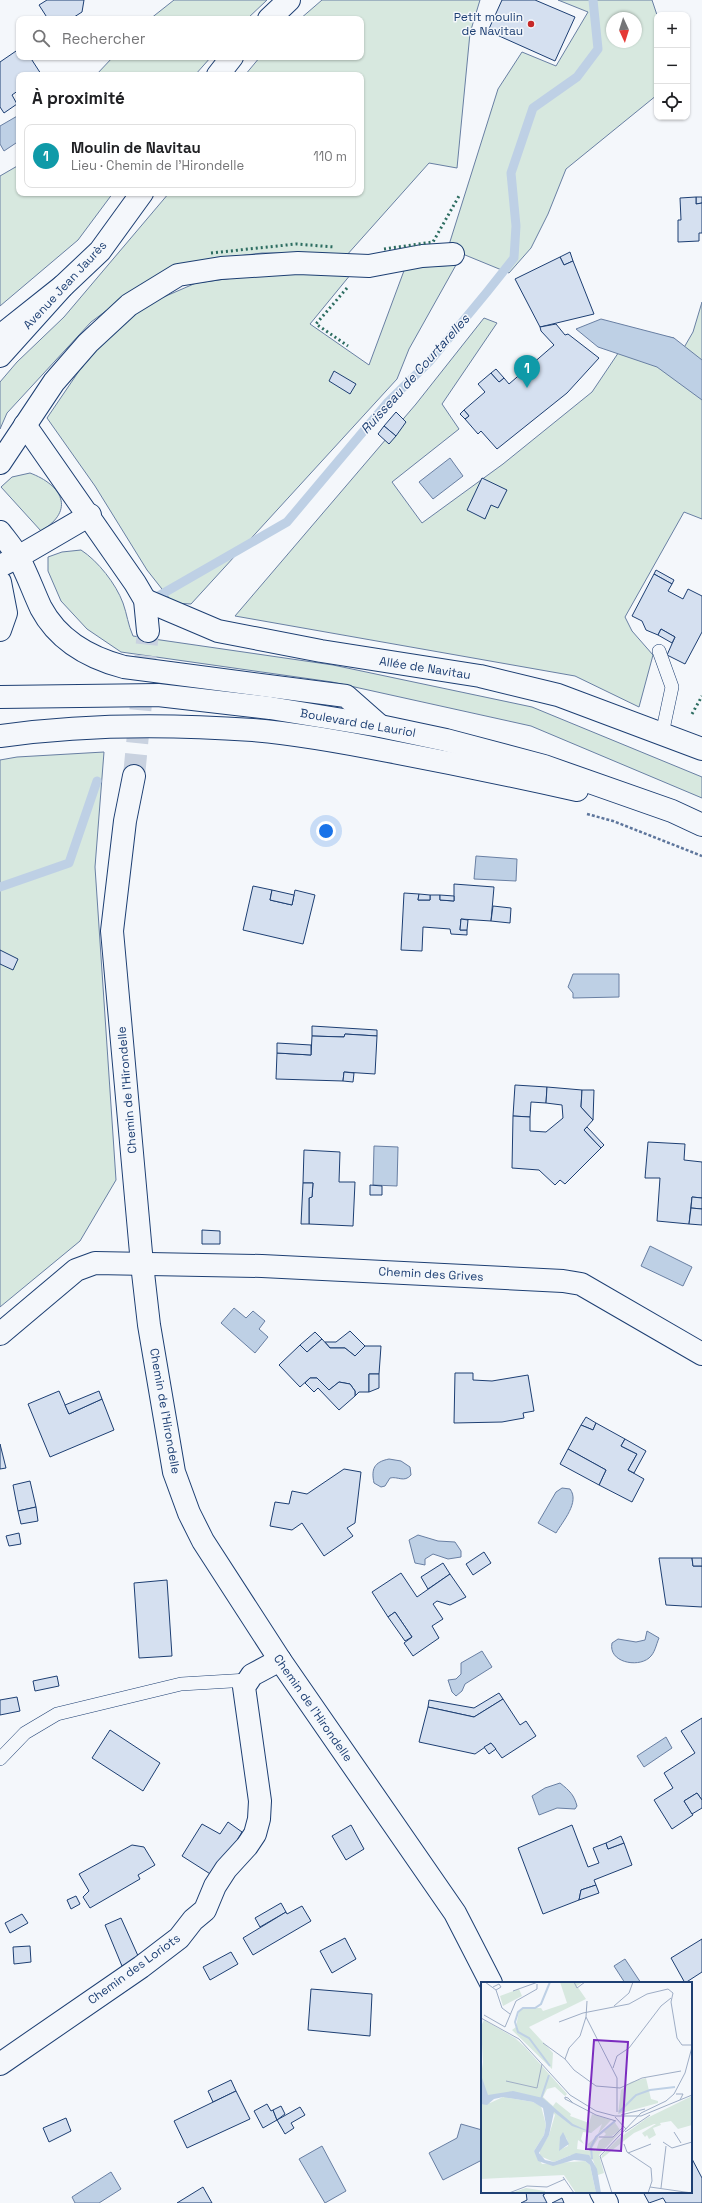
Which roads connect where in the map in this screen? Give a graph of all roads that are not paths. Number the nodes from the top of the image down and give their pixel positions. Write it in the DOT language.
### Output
graph roads {
  1 [pos="289,0"];
  2 [pos="272,16"];
  3 [pos="230,60"];
  4 [pos="220,72"];
  5 [pos="140,196"];
  6 [pos="453,254"];
  7 [pos="62,286"];
  8 [pos="0,336"];
  9 [pos="0,356"];
  10 [pos="25,424"];
  11 [pos="0,463"];
  12 [pos="90,515"];
  13 [pos="0,532"];
  14 [pos="9,561"];
  15 [pos="0,582"];
  16 [pos="145,600"];
  17 [pos="0,630"];
  18 [pos="148,631"];
  19 [pos="659,651"];
  20 [pos="0,697"];
  21 [pos="380,726"];
  22 [pos="662,734"];
  23 [pos="0,736"];
  24 [pos="702,749"];
  25 [pos="134,776"];
  26 [pos="672,811"];
  27 [pos="702,825"];
  28 [pos="142,1264"];
  29 [pos="0,1334"];
  30 [pos="702,1354"];
  31 [pos="280,1660"];
  32 [pos="248,1680"];
  33 [pos="0,1759"];
  34 [pos="490,1982"];
  35 [pos="0,2064"];
  36 [pos="602,2193"];
  37 [pos="607,2203"];
  1 -- 2 [label="street"];
  3 -- 4 [label="street"];
  5 -- 7 [label="street, Avenue Jean Jaurès"];
  6 -- 10 [label="street"];
  7 -- 8 [label="street"];
  7 -- 9 [label="street, Avenue Jean Jaurès"];
  10 -- 11 [label="street"];
  10 -- 12 [label="street"];
  12 -- 14 [label="street"];
  12 -- 16 [label="street"];
  13 -- 14 [label="street"];
  14 -- 21 [label="street"];
  15 -- 17 [label="street"];
  16 -- 18 [label="street"];
  16 -- 22 [label="street, Allée de Navitau"];
  19 -- 22 [label="lane"];
  20 -- 21 [label="street, Boulevard de Lauriol"];
  21 -- 26 [label="street, Boulevard de Lauriol"];
  22 -- 24 [label="street, Allée de Navitau"];
  23 -- 26 [label="street"];
  25 -- 28 [label="street, Chemin de l'Hirondelle"];
  26 -- 27 [label="street, Boulevard de Lauriol"];
  28 -- 29 [label="street, Chemin des Grives"];
  28 -- 30 [label="street, Chemin des Grives"];
  28 -- 31 [label="street, Chemin de l'Hirondelle"];
  31 -- 32 [label="street"];
  31 -- 34 [label="street, Chemin de l'Hirondelle"];
  32 -- 33 [label="lane"];
  32 -- 35 [label="street, Chemin des Loriots"];
  36 -- 37 [label="street"];
}
